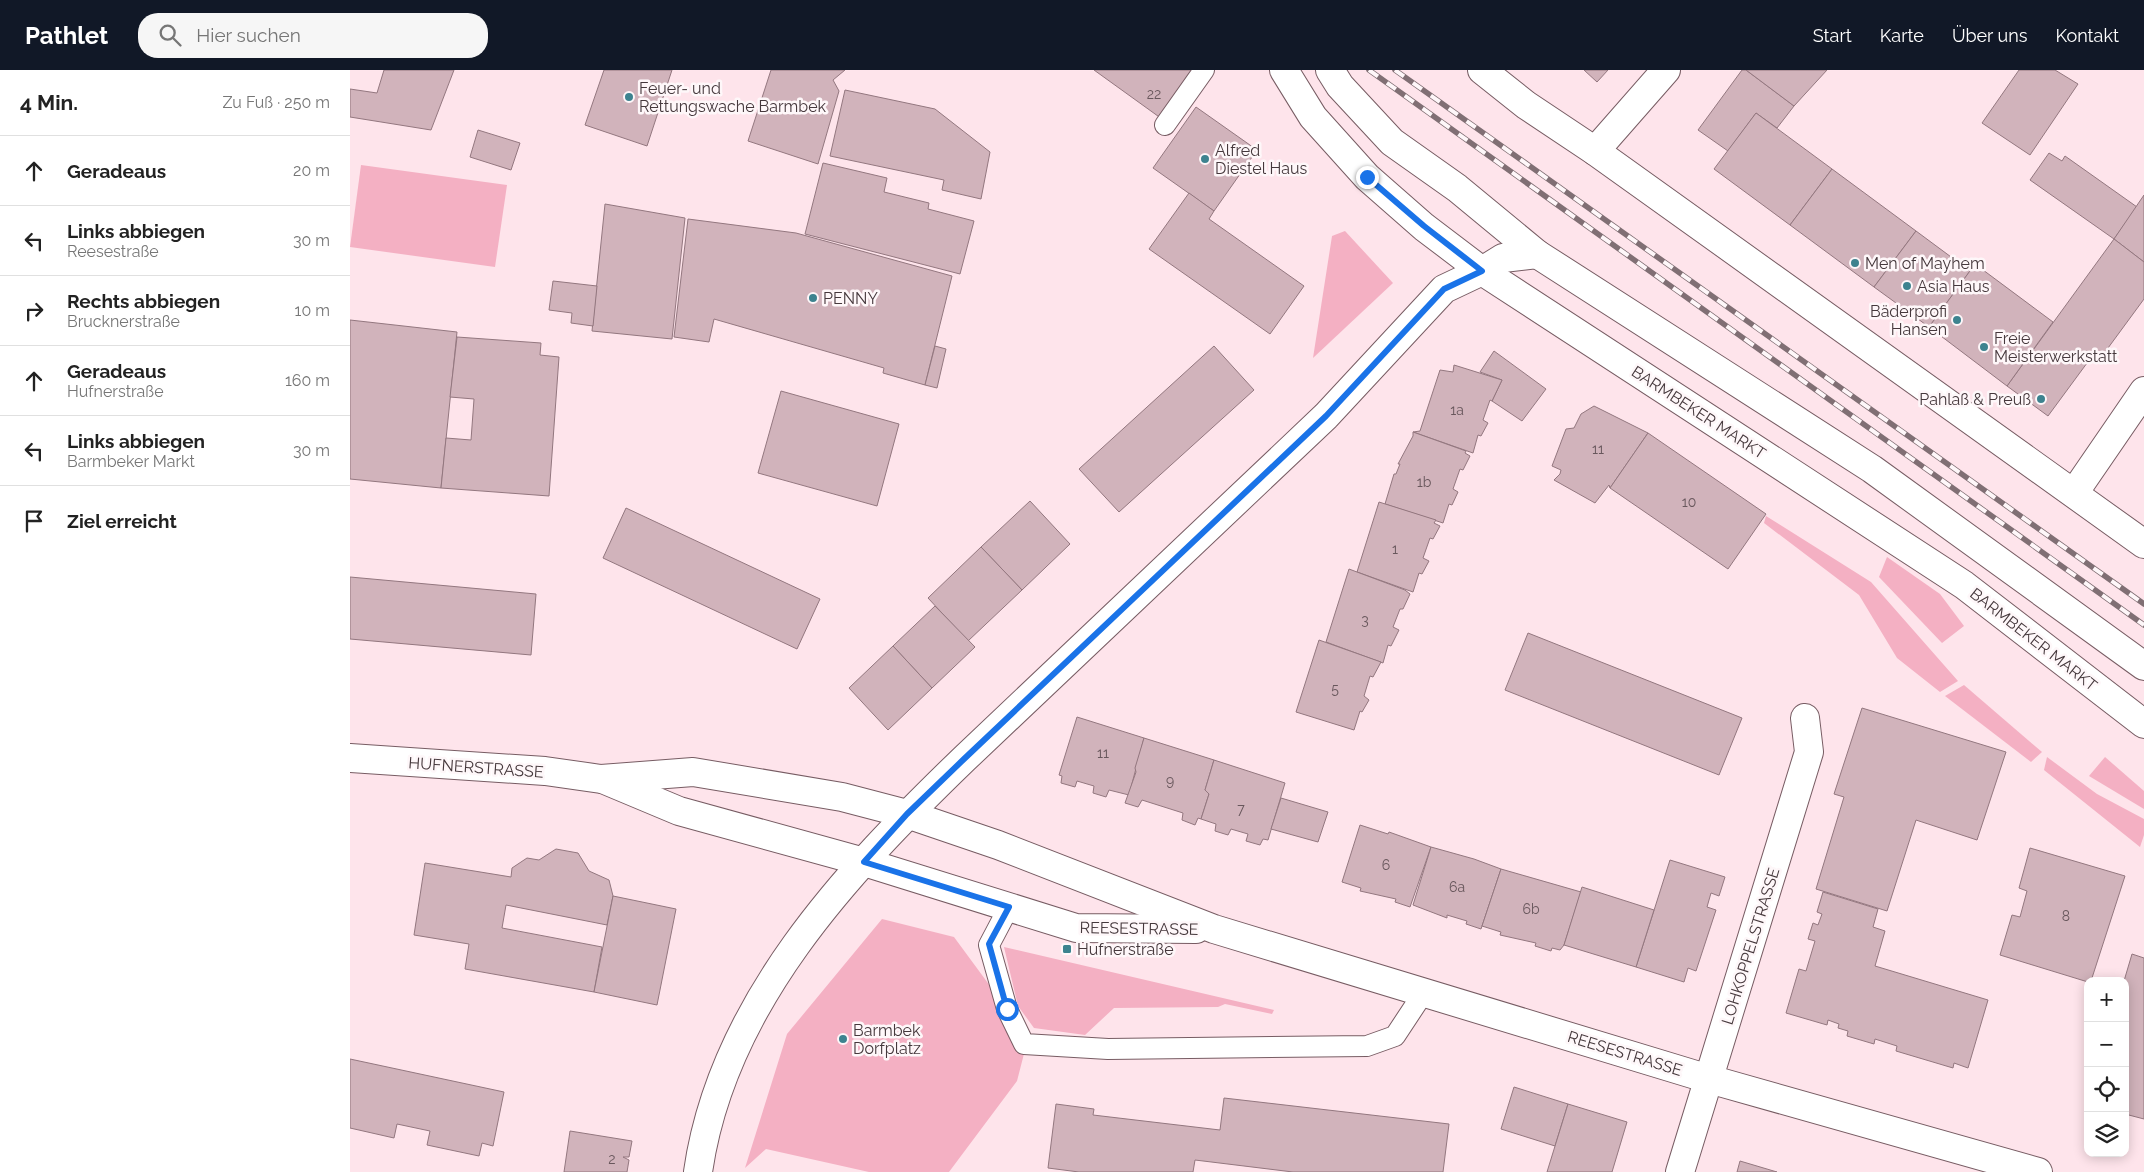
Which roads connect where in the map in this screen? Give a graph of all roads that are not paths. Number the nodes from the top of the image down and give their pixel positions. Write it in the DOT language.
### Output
graph roads {
  1 [pos="1204,70"];
  2 [pos="1284,70"];
  3 [pos="1330,70"];
  4 [pos="1482,70"];
  5 [pos="1666,70"];
  6 [pos="1165,125"];
  7 [pos="1594,150"];
  8 [pos="1536,254"];
  9 [pos="1482,271"];
  10 [pos="2144,391"];
  11 [pos="2074,493"];
  12 [pos="2144,544"];
  13 [pos="2144,666"];
  14 [pos="1805,718"];
  15 [pos="2144,724"];
  16 [pos="350,758"];
  17 [pos="601,778"];
  18 [pos="907,814"];
  19 [pos="864,862"];
  20 [pos="1009,907"];
  21 [pos="1214,929"];
  22 [pos="1424,992"];
  23 [pos="1709,1079"];
  24 [pos="698,1172"];
  25 [pos="1680,1172"];
  26 [pos="2038,1172"];
  1 -- 6 [label="lane"];
  2 -- 9 [label="main road, BARMBEKER MARKT"];
  3 -- 8 [label="main road"];
  4 -- 7 [label="main road"];
  5 -- 7 [label="main road"];
  7 -- 11 [label="main road"];
  8 -- 9 [label="main road"];
  8 -- 13 [label="main road"];
  9 -- 15 [label="main road, BARMBEKER MARKT"];
  9 -- 18 [label="main road"];
  10 -- 11 [label="main road"];
  11 -- 12 [label="main road"];
  14 -- 23 [label="main road, LOHKOPPELSTRASSE"];
  16 -- 17 [label="main road, HUFNERSTRASSE"];
  17 -- 18 [label="main road, HUFNERSTRASSE"];
  17 -- 19 [label="main road, HUFNERSTRASSE"];
  18 -- 19 [label="main road"];
  18 -- 21 [label="main road, REESESTRASSE"];
  19 -- 20 [label="main road, REESESTRASSE"];
  19 -- 24 [label="main road"];
  20 -- 21 [label="main road, REESESTRASSE"];
  20 -- 22 [label="lane"];
  21 -- 22 [label="main road, REESESTRASSE"];
  22 -- 23 [label="main road, REESESTRASSE"];
  23 -- 25 [label="main road, LOHKOPPELSTRASSE"];
  23 -- 26 [label="main road, REESESTRASSE"];
}
